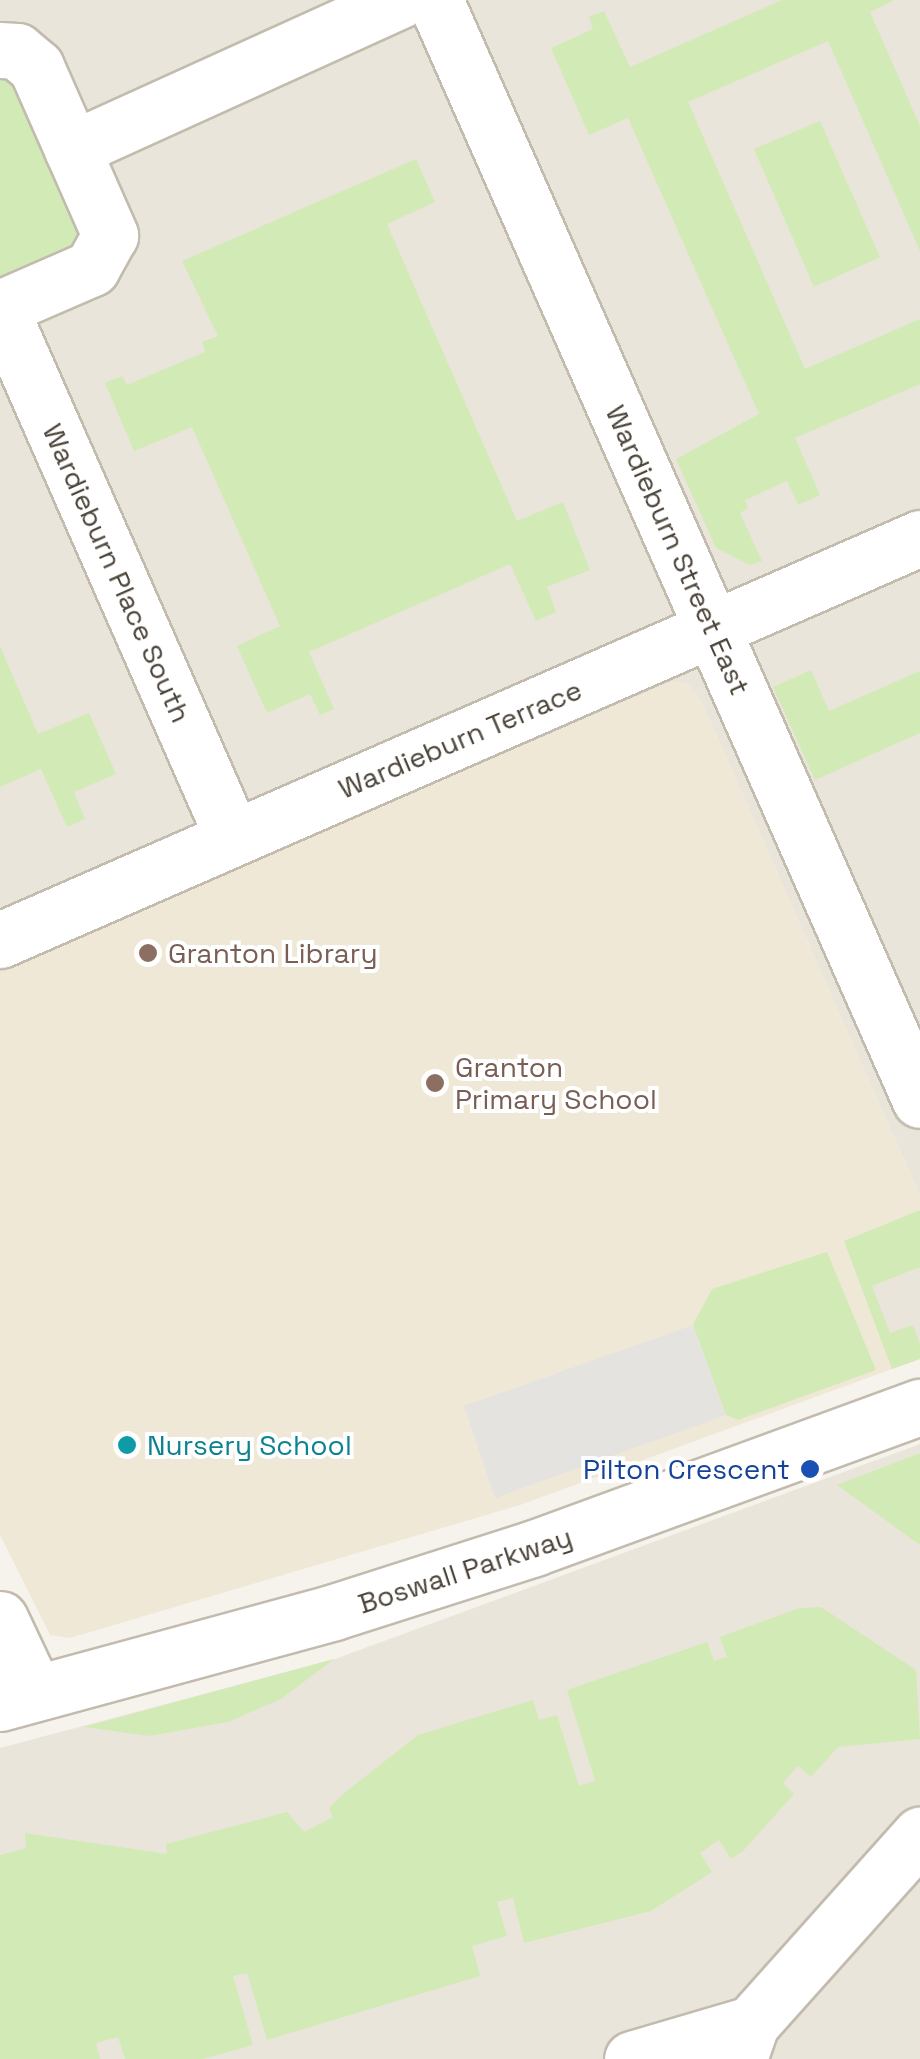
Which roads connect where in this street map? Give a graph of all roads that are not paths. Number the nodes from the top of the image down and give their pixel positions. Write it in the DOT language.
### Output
graph roads {
  1 [pos="402,0"];
  2 [pos="435,0"];
  3 [pos="0,50"];
  4 [pos="72,149"];
  5 [pos="0,308"];
  6 [pos="920,538"];
  7 [pos="713,629"];
  8 [pos="233,838"];
  9 [pos="0,940"];
  10 [pos="920,1100"];
  11 [pos="920,1407"];
  12 [pos="0,1619"];
  13 [pos="17,1698"];
  14 [pos="920,1835"];
  15 [pos="745,2042"];
  16 [pos="632,2059"];
  1 -- 4 [label="street"];
  2 -- 7 [label="street, Wardieburn Street East"];
  3 -- 4 [label="street"];
  4 -- 5 [label="street"];
  5 -- 8 [label="street, Wardieburn Place South"];
  6 -- 7 [label="street, Wardieburn Terrace"];
  7 -- 8 [label="street, Wardieburn Terrace"];
  7 -- 10 [label="street, Wardieburn Street East"];
  8 -- 9 [label="street, Wardieburn Terrace"];
  11 -- 13 [label="street, Boswall Parkway"];
  12 -- 13 [label="street"];
  14 -- 15 [label="street"];
  15 -- 16 [label="street"];
}
